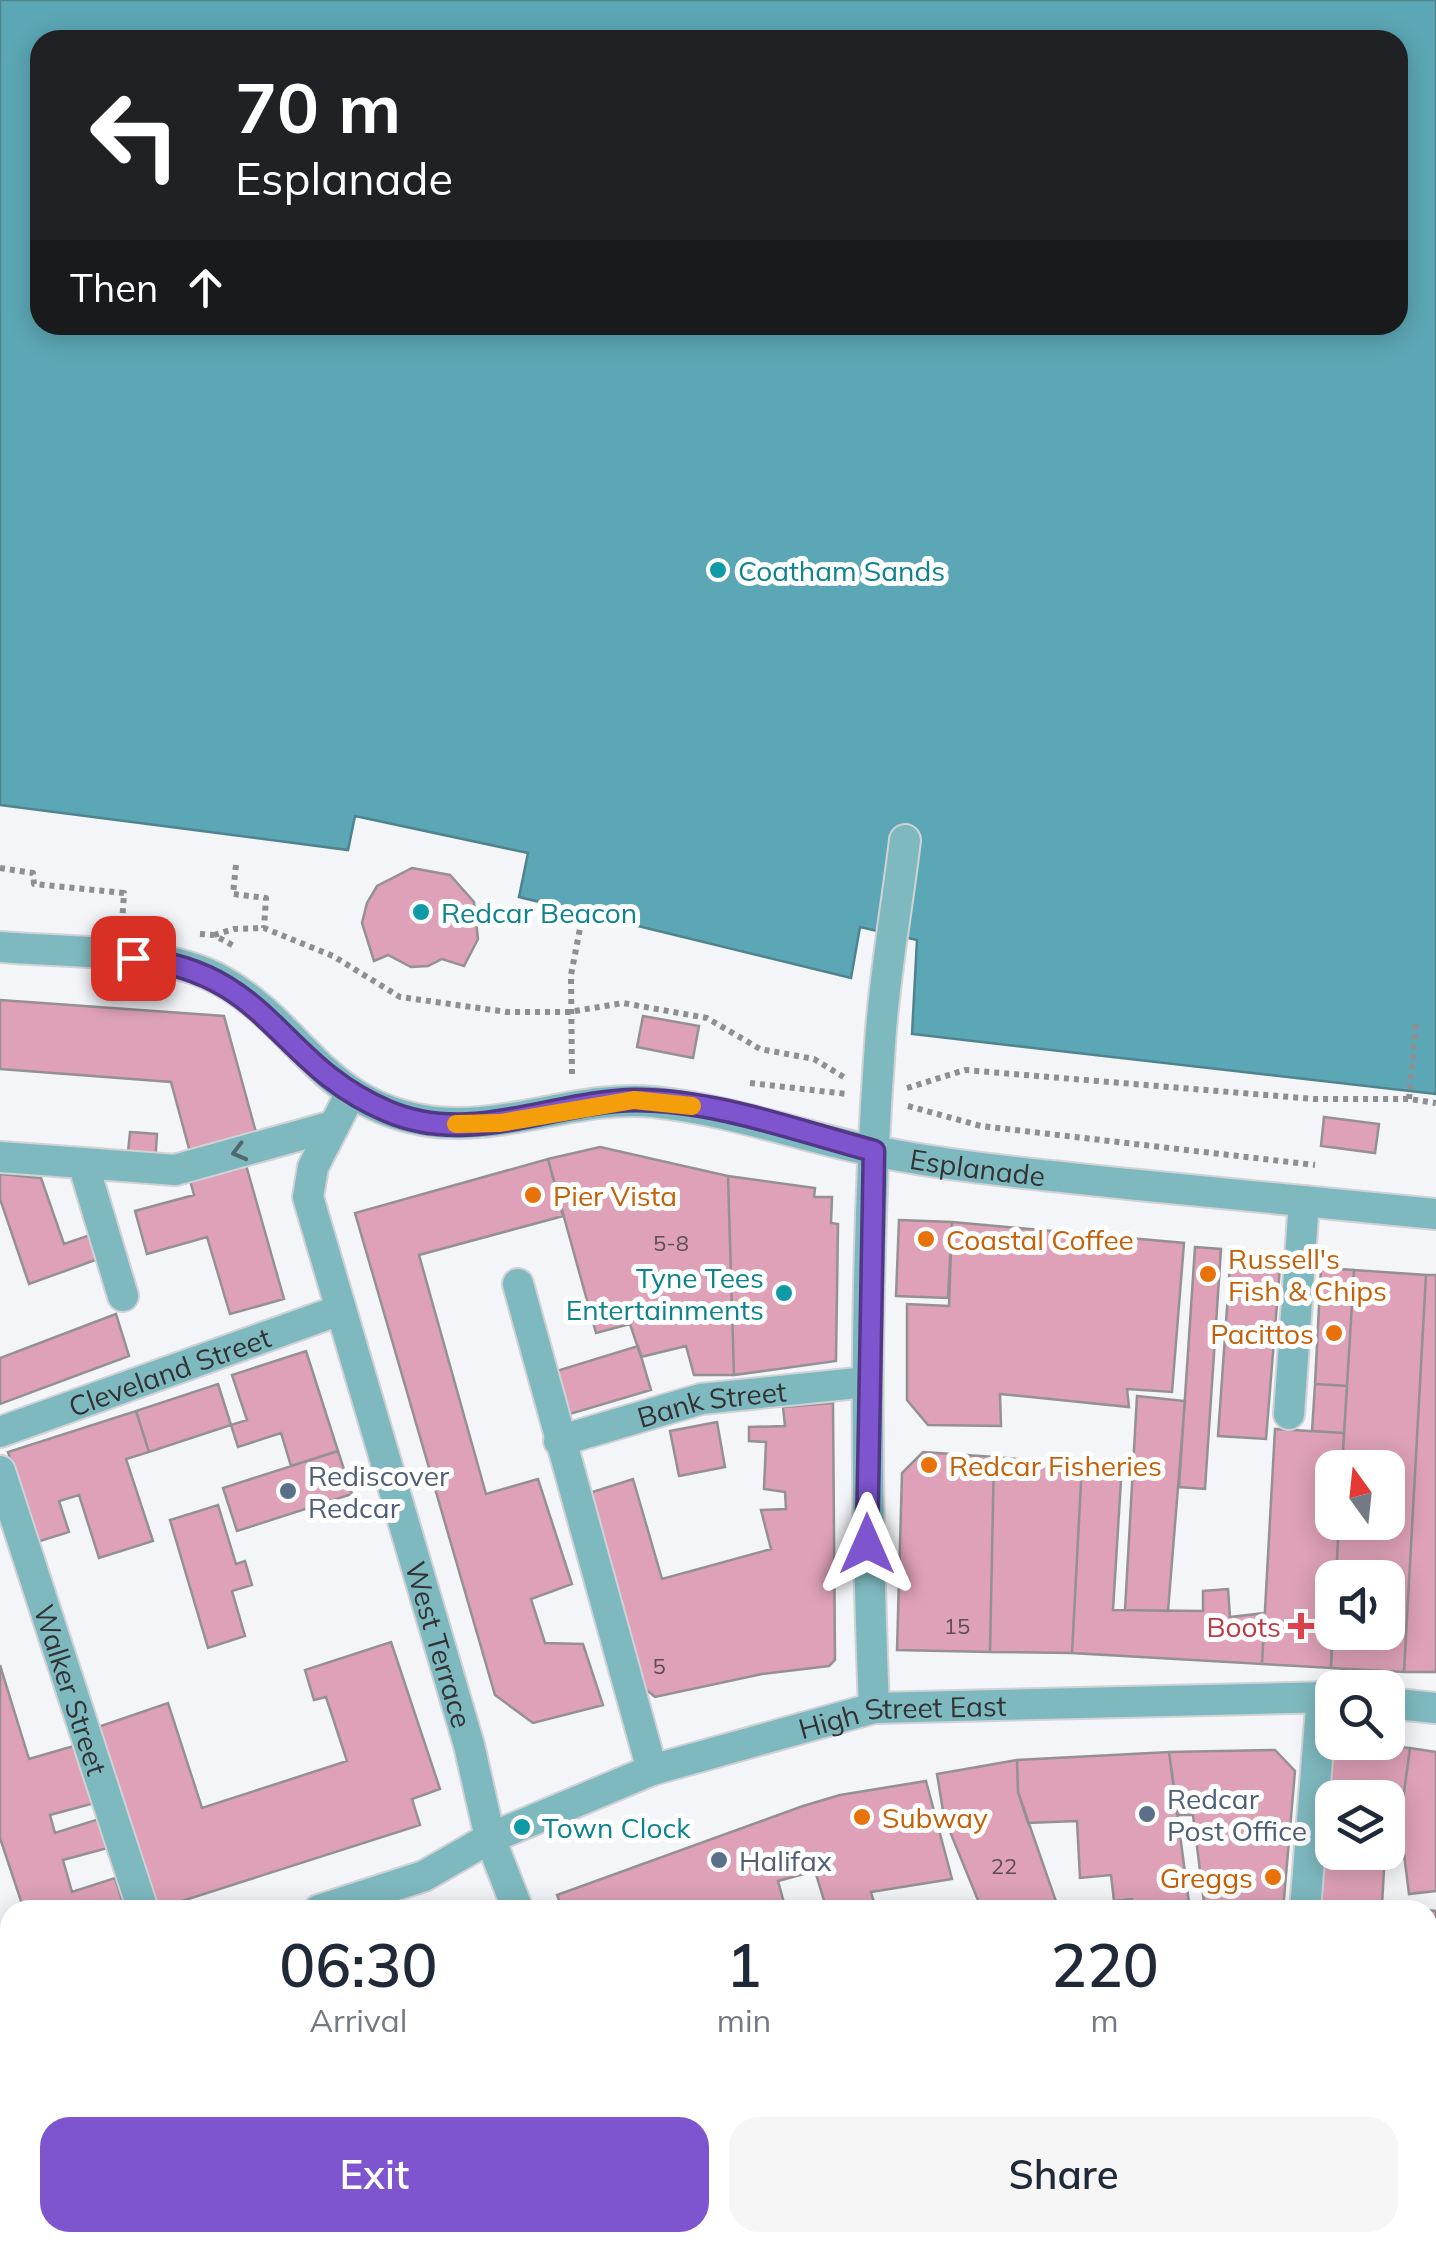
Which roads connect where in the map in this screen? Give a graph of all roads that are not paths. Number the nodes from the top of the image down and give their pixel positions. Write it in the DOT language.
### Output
graph roads {
  1 [pos="905,840"];
  2 [pos="0,947"];
  3 [pos="351,1094"];
  4 [pos="333,1126"];
  5 [pos="874,1151"];
  6 [pos="0,1157"];
  7 [pos="83,1163"];
  8 [pos="1304,1201"];
  9 [pos="1436,1214"];
  10 [pos="518,1284"];
  11 [pos="122,1296"];
  12 [pos="340,1310"];
  13 [pos="867,1382"];
  14 [pos="1289,1414"];
  15 [pos="0,1432"];
  16 [pos="559,1441"];
  17 [pos="0,1471"];
  18 [pos="1315,1696"];
  19 [pos="1405,1705"];
  20 [pos="874,1708"];
  21 [pos="1436,1708"];
  22 [pos="1320,1760"];
  23 [pos="652,1770"];
  24 [pos="490,1838"];
  25 [pos="139,1900"];
  26 [pos="350,1900"];
  27 [pos="514,1900"];
  28 [pos="1306,1900"];
  1 -- 5 [label="street"];
  2 -- 3 [label="street, Esplanade"];
  3 -- 4 [label="street, West Terrace"];
  3 -- 5 [label="street, Esplanade"];
  4 -- 7 [label="street, one-way"];
  4 -- 12 [label="street, West Terrace"];
  5 -- 8 [label="street, Esplanade"];
  5 -- 13 [label="street"];
  6 -- 7 [label="street"];
  7 -- 11 [label="street"];
  8 -- 9 [label="street, Esplanade"];
  8 -- 14 [label="street"];
  10 -- 16 [label="street"];
  12 -- 15 [label="street, Cleveland Street"];
  12 -- 24 [label="street, West Terrace"];
  13 -- 16 [label="street, Bank Street"];
  13 -- 20 [label="street"];
  16 -- 23 [label="street"];
  17 -- 25 [label="street, Walker Street"];
  18 -- 20 [label="street, High Street East"];
  19 -- 21 [label="street"];
  20 -- 23 [label="street, High Street East"];
  22 -- 28 [label="street"];
  23 -- 24 [label="street, High Street East"];
  24 -- 26 [label="street, High Street East"];
  24 -- 27 [label="street, West Terrace"];
}
